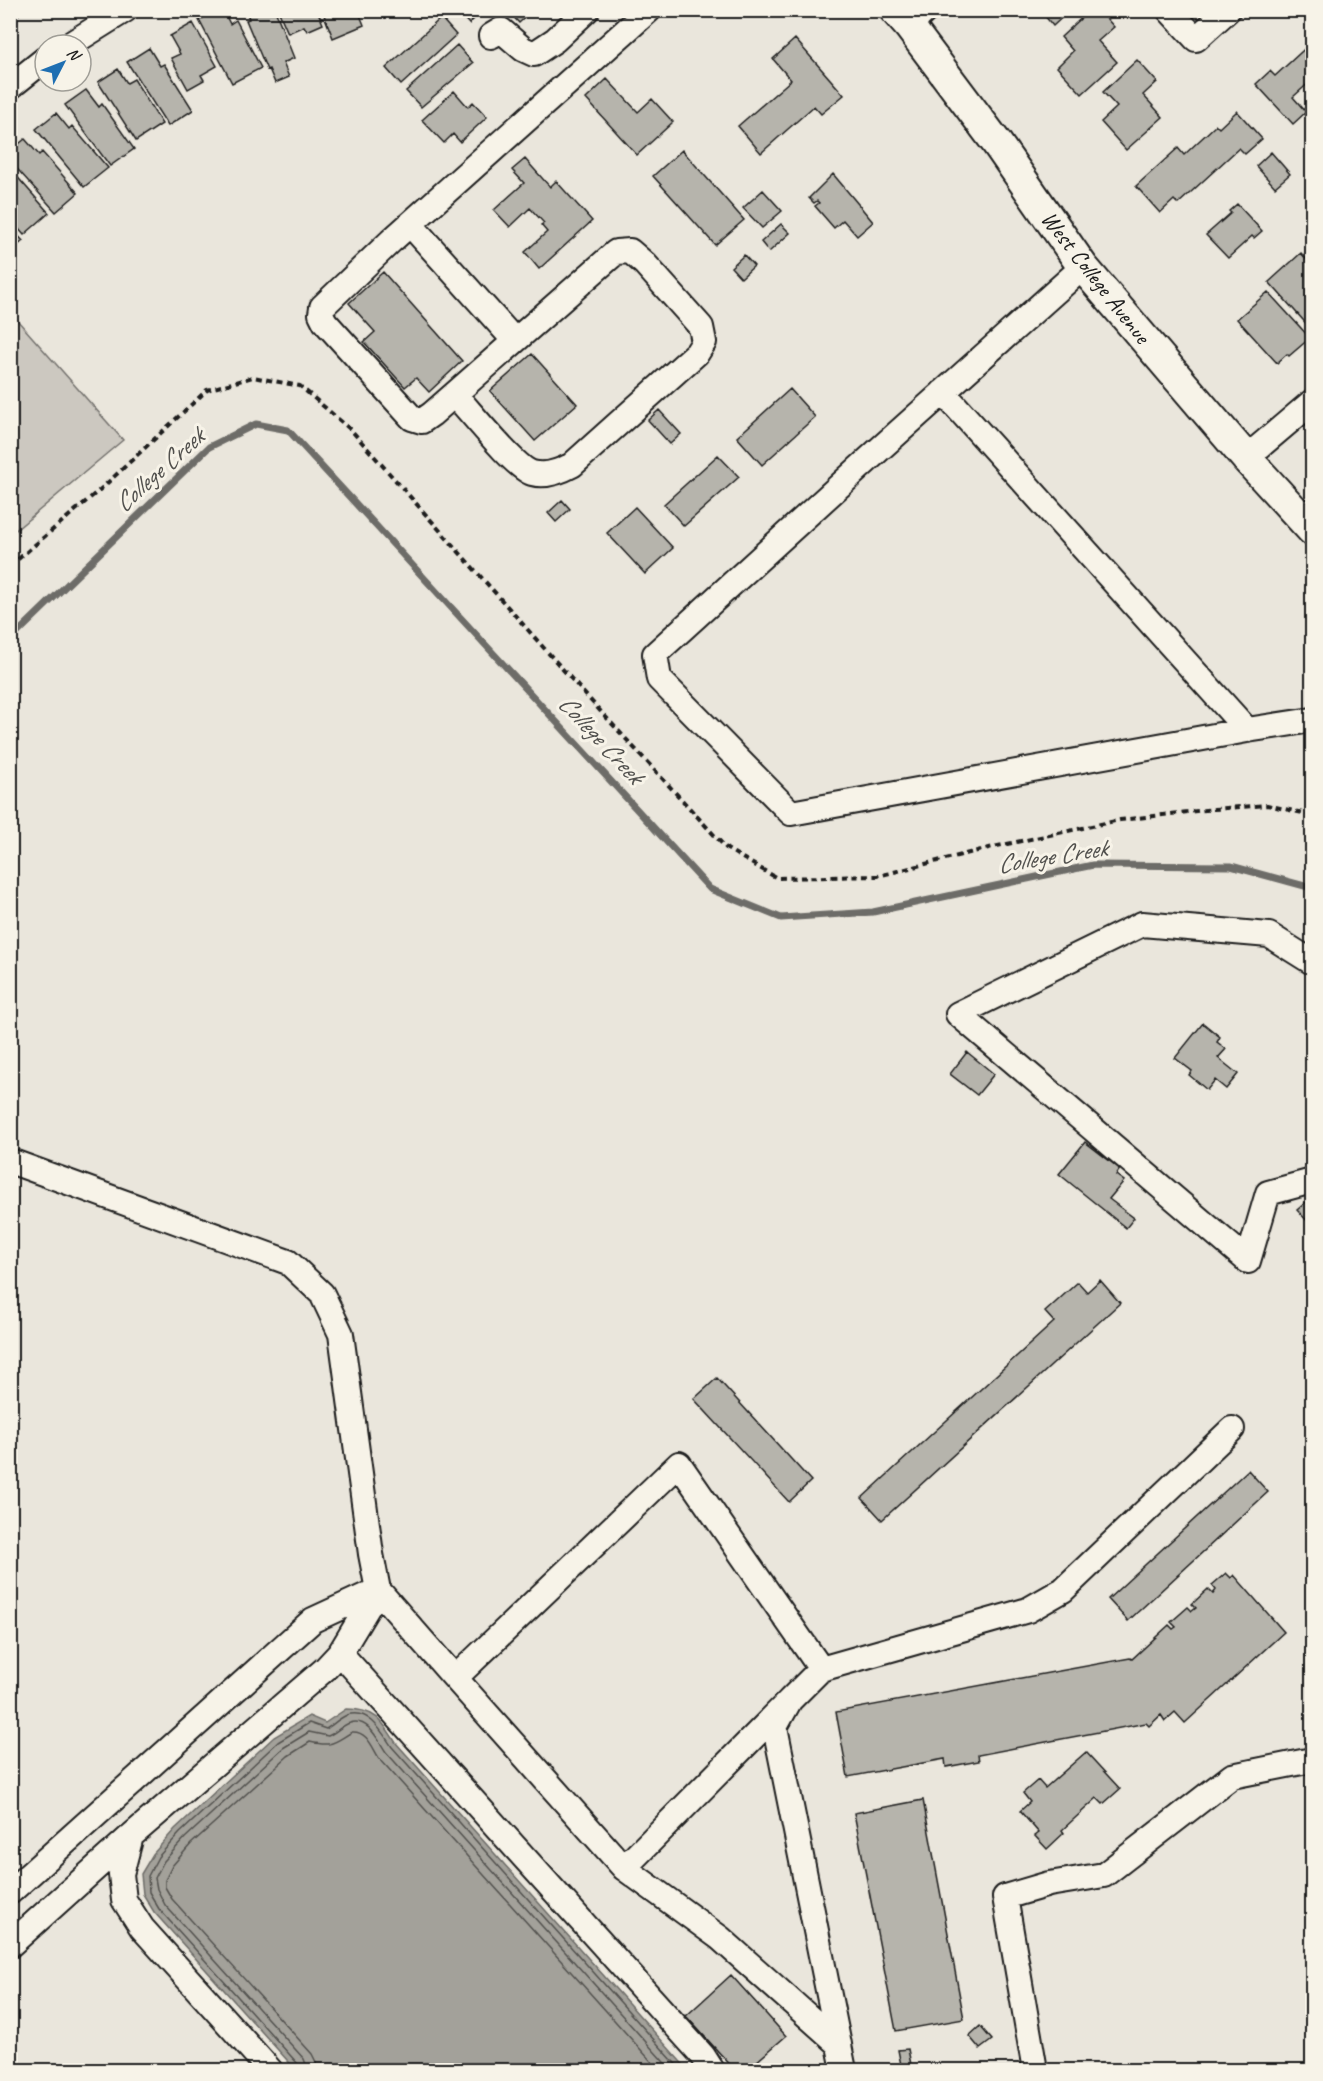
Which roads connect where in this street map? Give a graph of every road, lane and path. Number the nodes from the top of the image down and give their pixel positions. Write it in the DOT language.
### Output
graph roads {
  1 [pos="125,10"];
  2 [pos="586,10"];
  3 [pos="649,10"];
  4 [pos="1169,10"];
  5 [pos="1228,10"];
  6 [pos="910,16"];
  7 [pos="88,33"];
  8 [pos="491,36"];
  9 [pos="33,69"];
  10 [pos="10,87"];
  11 [pos="410,224"];
  12 [pos="1083,267"];
  13 [pos="515,341"];
  14 [pos="943,392"];
  15 [pos="455,394"];
  16 [pos="1312,402"];
  17 [pos="1246,458"];
  18 [pos="1312,531"];
  19 [pos="10,566"];
  20 [pos="1312,720"];
  21 [pos="1247,730"];
  22 [pos="1312,814"];
  23 [pos="1312,962"];
  24 [pos="10,1161"];
  25 [pos="1312,1181"];
  26 [pos="1232,1430"];
  27 [pos="378,1590"];
  28 [pos="340,1653"];
  29 [pos="821,1669"];
  30 [pos="455,1678"];
  31 [pos="790,1700"];
  32 [pos="1312,1760"];
  33 [pos="131,1836"];
  34 [pos="624,1868"];
  35 [pos="10,1892"];
  36 [pos="10,1945"];
  37 [pos="839,2044"];
  38 [pos="270,2070"];
  39 [pos="712,2070"];
  40 [pos="844,2070"];
  41 [pos="1035,2070"];
  1 -- 7 [label="street"];
  2 -- 8 [label="street"];
  3 -- 11 [label="street"];
  4 -- 5 [label="street"];
  6 -- 12 [label="main road, West College Avenue"];
  9 -- 10 [label="street"];
  11 -- 13 [label="street"];
  11 -- 15 [label="street"];
  12 -- 14 [label="street"];
  12 -- 17 [label="main road, West College Avenue"];
  13 -- 15 [label="street"];
  13 -- 15 [label="street"];
  14 -- 21 [label="street"];
  14 -- 21 [label="street"];
  16 -- 17 [label="street"];
  17 -- 18 [label="main road, West College Avenue"];
  19 -- 22 [label="path"];
  20 -- 21 [label="street"];
  23 -- 25 [label="street"];
  24 -- 27 [label="street"];
  26 -- 29 [label="street"];
  27 -- 28 [label="street"];
  27 -- 30 [label="street"];
  27 -- 35 [label="street"];
  28 -- 33 [label="street"];
  28 -- 39 [label="street"];
  29 -- 30 [label="street"];
  29 -- 31 [label="street"];
  30 -- 34 [label="street"];
  31 -- 34 [label="street"];
  31 -- 37 [label="street"];
  32 -- 41 [label="street"];
  33 -- 36 [label="street"];
  33 -- 38 [label="street"];
  34 -- 37 [label="street"];
  37 -- 40 [label="street"];
}
